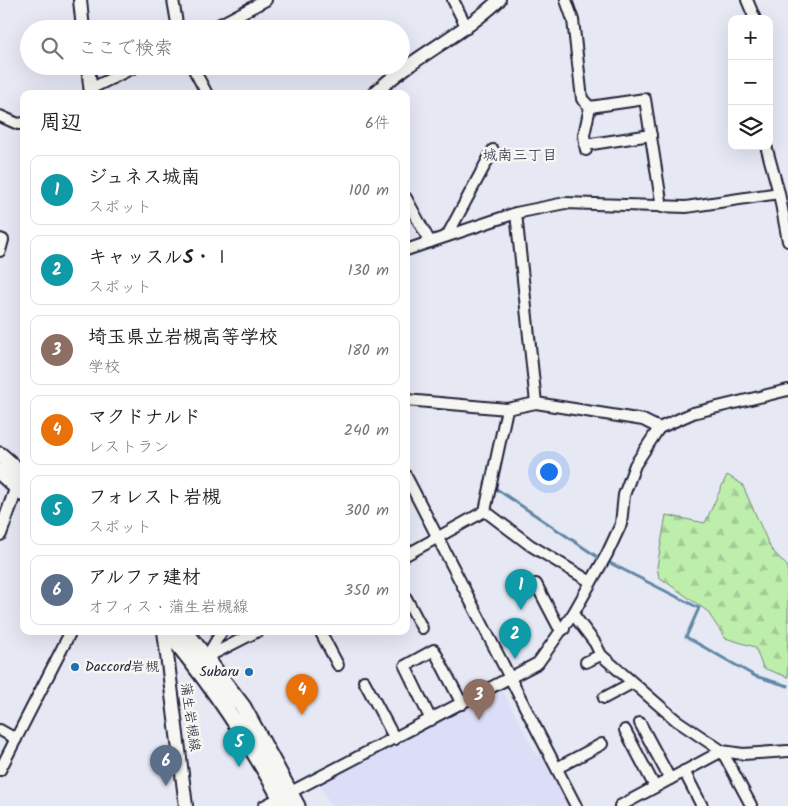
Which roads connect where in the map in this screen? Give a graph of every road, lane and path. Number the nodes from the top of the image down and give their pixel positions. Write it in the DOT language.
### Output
graph roads {
  1 [pos="80,0"];
  2 [pos="173,0"];
  3 [pos="266,0"];
  4 [pos="453,0"];
  5 [pos="499,0"];
  6 [pos="566,0"];
  7 [pos="747,0"];
  8 [pos="753,15"];
  9 [pos="82,20"];
  10 [pos="176,20"];
  11 [pos="228,20"];
  12 [pos="467,28"];
  13 [pos="410,66"];
  14 [pos="89,75"];
  15 [pos="121,75"];
  16 [pos="197,75"];
  17 [pos="396,75"];
  18 [pos="90,90"];
  19 [pos="94,90"];
  20 [pos="205,90"];
  21 [pos="379,90"];
  22 [pos="590,107"];
  23 [pos="0,116"];
  24 [pos="20,123"];
  25 [pos="651,135"];
  26 [pos="493,150"];
  27 [pos="767,150"];
  28 [pos="783,197"];
  29 [pos="410,205"];
  30 [pos="662,207"];
  31 [pos="516,213"];
  32 [pos="447,236"];
  33 [pos="0,239"];
  34 [pos="788,241"];
  35 [pos="430,242"];
  36 [pos="410,249"];
  37 [pos="0,251"];
  38 [pos="788,390"];
  39 [pos="410,400"];
  40 [pos="536,403"];
  41 [pos="507,409"];
  42 [pos="659,428"];
  43 [pos="0,454"];
  44 [pos="0,472"];
  45 [pos="20,478"];
  46 [pos="20,479"];
  47 [pos="410,484"];
  48 [pos="20,485"];
  49 [pos="485,511"];
  50 [pos="0,534"];
  51 [pos="438,537"];
  52 [pos="410,553"];
  53 [pos="591,582"];
  54 [pos="536,584"];
  55 [pos="410,606"];
  56 [pos="574,614"];
  57 [pos="422,628"];
  58 [pos="564,629"];
  59 [pos="69,635"];
  60 [pos="165,635"];
  61 [pos="169,635"];
  62 [pos="188,635"];
  63 [pos="220,635"];
  64 [pos="250,635"];
  65 [pos="322,635"];
  66 [pos="601,655"];
  67 [pos="207,657"];
  68 [pos="586,662"];
  69 [pos="338,665"];
  70 [pos="512,678"];
  71 [pos="364,681"];
  72 [pos="632,683"];
  73 [pos="604,698"];
  74 [pos="462,704"];
  75 [pos="431,720"];
  76 [pos="640,723"];
  77 [pos="0,730"];
  78 [pos="625,730"];
  79 [pos="395,738"];
  80 [pos="16,739"];
  81 [pos="602,744"];
  82 [pos="722,751"];
  83 [pos="788,752"];
  84 [pos="557,768"];
  85 [pos="0,770"];
  86 [pos="684,772"];
  87 [pos="670,779"];
  88 [pos="655,787"];
  89 [pos="285,799"];
  90 [pos="751,805"];
  91 [pos="186,806"];
  92 [pos="264,806"];
  93 [pos="297,806"];
  94 [pos="576,806"];
  95 [pos="620,806"];
  96 [pos="702,806"];
  1 -- 9 [label="main road"];
  2 -- 10 [label="street"];
  3 -- 11 [label="street"];
  4 -- 12 [label="street"];
  5 -- 12 [label="main road"];
  6 -- 22 [label="street"];
  7 -- 8 [label="street"];
  12 -- 13 [label="main road"];
  14 -- 18 [label="main road"];
  15 -- 19 [label="street"];
  16 -- 20 [label="street"];
  17 -- 21 [label="main road"];
  22 -- 25 [label="street"];
  22 -- 25 [label="street"];
  23 -- 24 [label="street"];
  25 -- 30 [label="street"];
  26 -- 32 [label="street"];
  27 -- 28 [label="street"];
  28 -- 30 [label="street"];
  28 -- 34 [label="street"];
  29 -- 35 [label="street"];
  30 -- 31 [label="street"];
  31 -- 32 [label="street"];
  31 -- 40 [label="street"];
  32 -- 35 [label="street"];
  33 -- 37 [label="street"];
  35 -- 36 [label="street"];
  38 -- 42 [label="street"];
  39 -- 41 [label="street"];
  40 -- 41 [label="street"];
  40 -- 42 [label="street"];
  41 -- 49 [label="street"];
  42 -- 53 [label="street"];
  43 -- 45 [label="highway"];
  44 -- 46 [label="highway"];
  47 -- 51 [label="street"];
  48 -- 50 [label="main road"];
  49 -- 51 [label="street"];
  49 -- 53 [label="street"];
  51 -- 52 [label="street"];
  51 -- 70 [label="street"];
  53 -- 56 [label="street"];
  54 -- 58 [label="street"];
  55 -- 57 [label="street"];
  56 -- 58 [label="street"];
  56 -- 66 [label="street"];
  58 -- 70 [label="street"];
  59 -- 80 [label="street"];
  60 -- 91 [label="main road, 蒲生岩槻線"];
  61 -- 89 [label="highway"];
  62 -- 67 [label="highway"];
  63 -- 67 [label="street"];
  64 -- 67 [label="street"];
  65 -- 69 [label="street"];
  66 -- 68 [label="street"];
  66 -- 72 [label="street"];
  67 -- 89 [label="highway"];
  70 -- 74 [label="street"];
  70 -- 84 [label="street"];
  71 -- 79 [label="street"];
  72 -- 73 [label="street"];
  72 -- 82 [label="street"];
  74 -- 75 [label="street"];
  74 -- 75 [label="street"];
  75 -- 79 [label="street"];
  76 -- 87 [label="street"];
  77 -- 80 [label="street"];
  78 -- 88 [label="street"];
  79 -- 89 [label="street"];
  80 -- 85 [label="street"];
  81 -- 84 [label="street"];
  82 -- 83 [label="street"];
  82 -- 86 [label="street"];
  82 -- 90 [label="street"];
  84 -- 94 [label="street"];
  86 -- 87 [label="street"];
  86 -- 96 [label="street"];
  87 -- 88 [label="street"];
  88 -- 95 [label="street"];
  89 -- 92 [label="street"];
  89 -- 93 [label="highway"];
}
